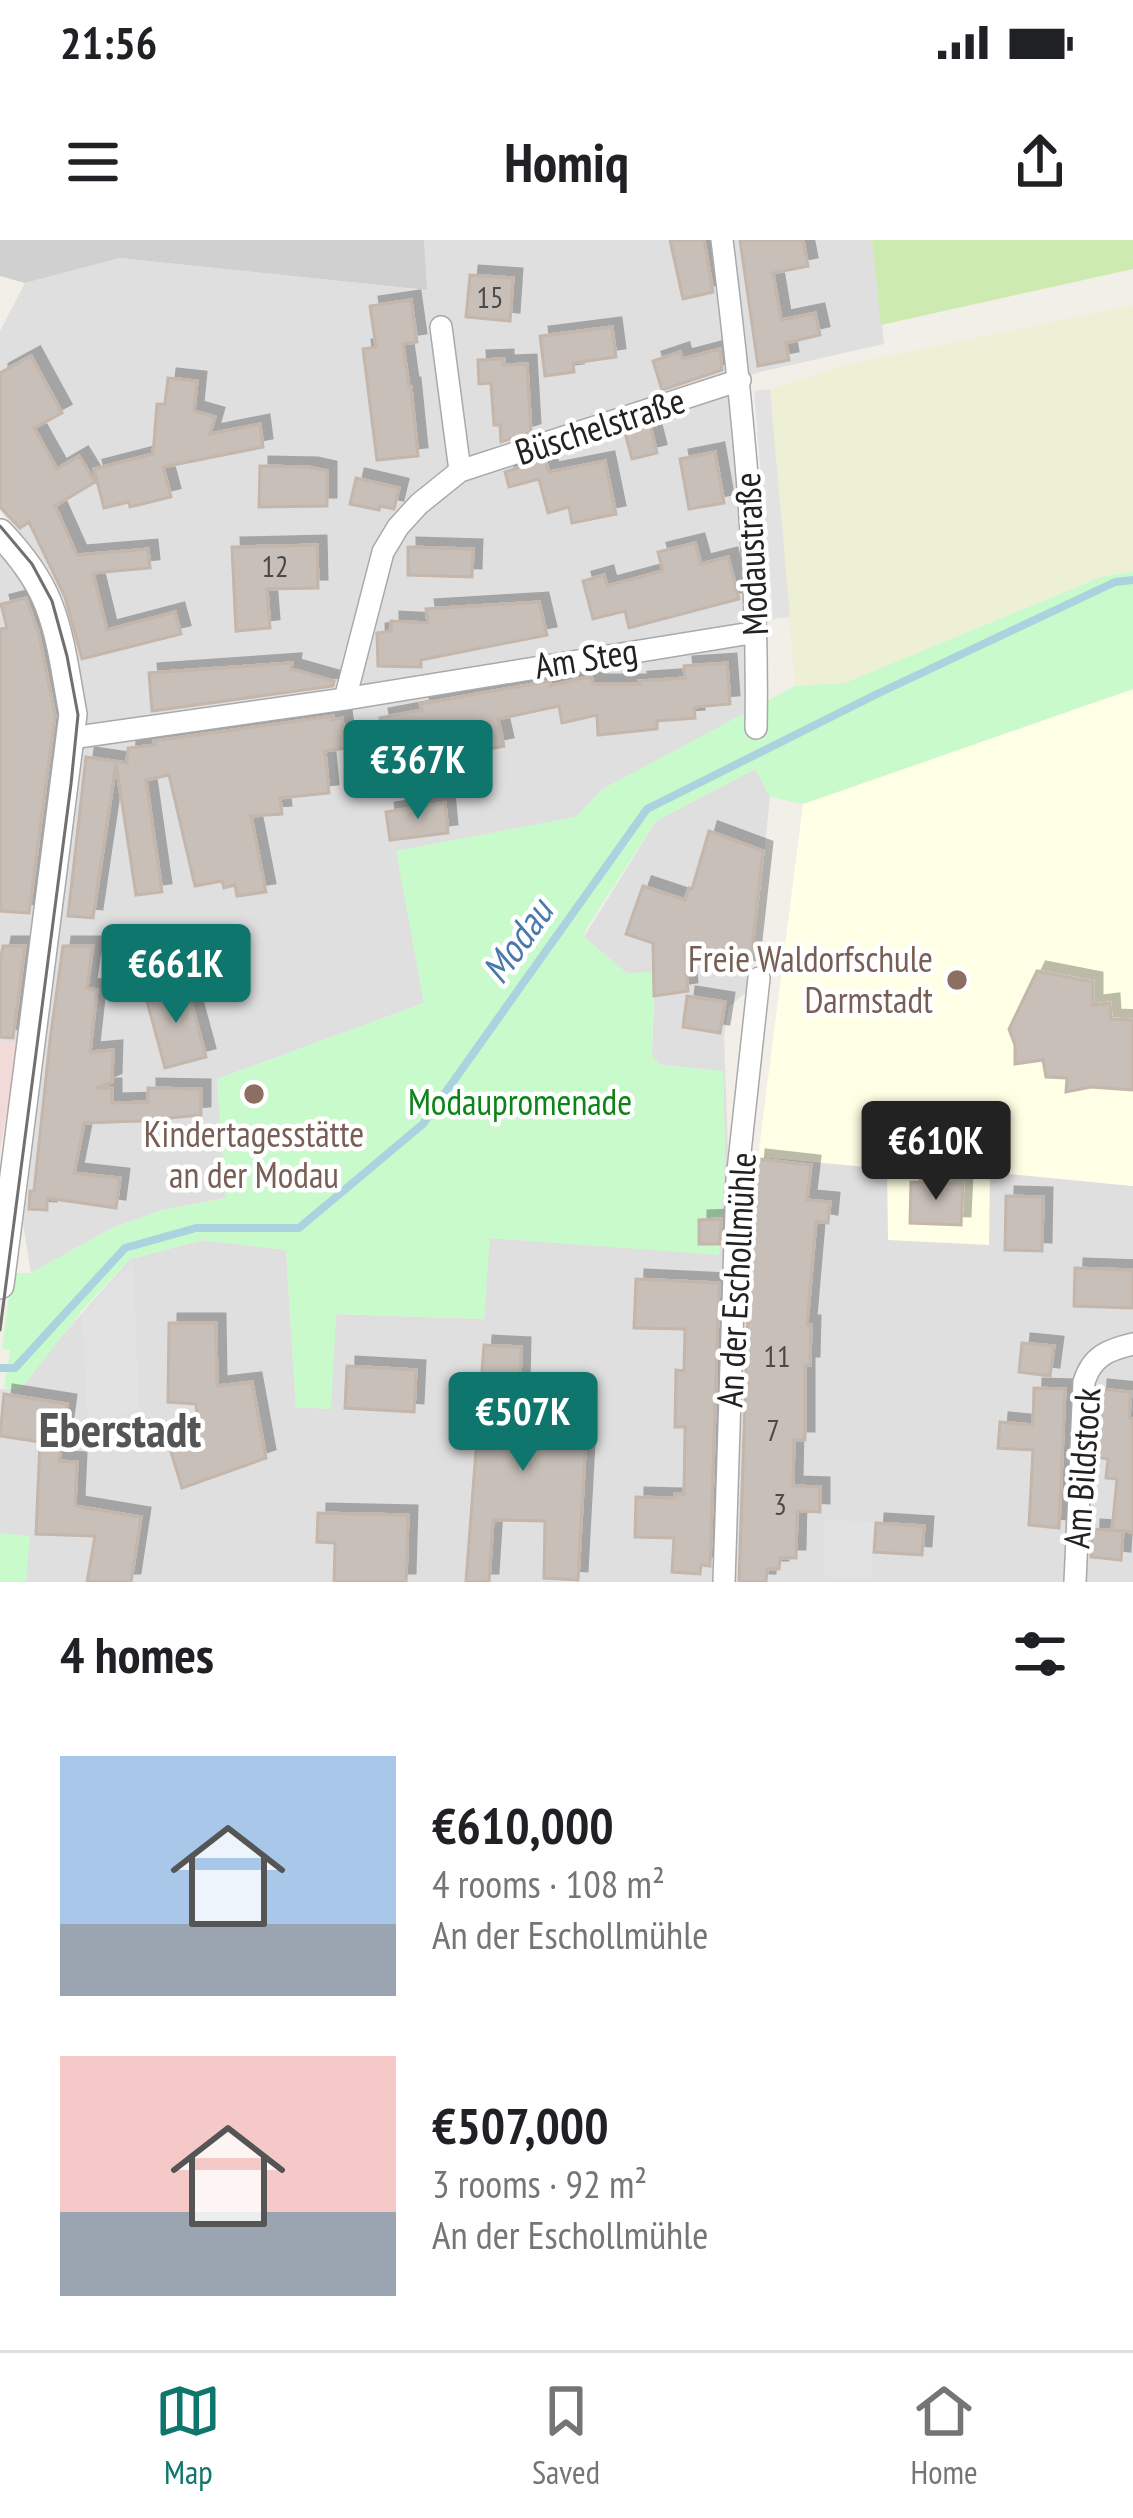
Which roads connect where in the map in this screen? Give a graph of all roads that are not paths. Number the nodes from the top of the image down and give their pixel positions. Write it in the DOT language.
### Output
graph roads {
  1 [pos="722,240"];
  2 [pos="441,327"];
  3 [pos="740,380"];
  4 [pos="460,471"];
  5 [pos="0,533"];
  6 [pos="757,632"];
  7 [pos="345,699"];
  8 [pos="755,728"];
  9 [pos="71,738"];
  10 [pos="759,978"];
  11 [pos="0,1286"];
  12 [pos="1133,1344"];
  13 [pos="724,1582"];
  14 [pos="1076,1582"];
  1 -- 3 [label="street, Modaustraße"];
  2 -- 4 [label="street"];
  3 -- 4 [label="street, Büschelstraße"];
  3 -- 6 [label="street, Modaustraße"];
  4 -- 7 [label="street, Büschelstraße"];
  5 -- 9 [label="street"];
  6 -- 7 [label="street, Am Steg"];
  6 -- 8 [label="street, Modaustraße"];
  7 -- 9 [label="street"];
  9 -- 11 [label="street"];
  10 -- 13 [label="street, An der Eschollmühle"];
  12 -- 14 [label="street, Am Bildstock"];
}
